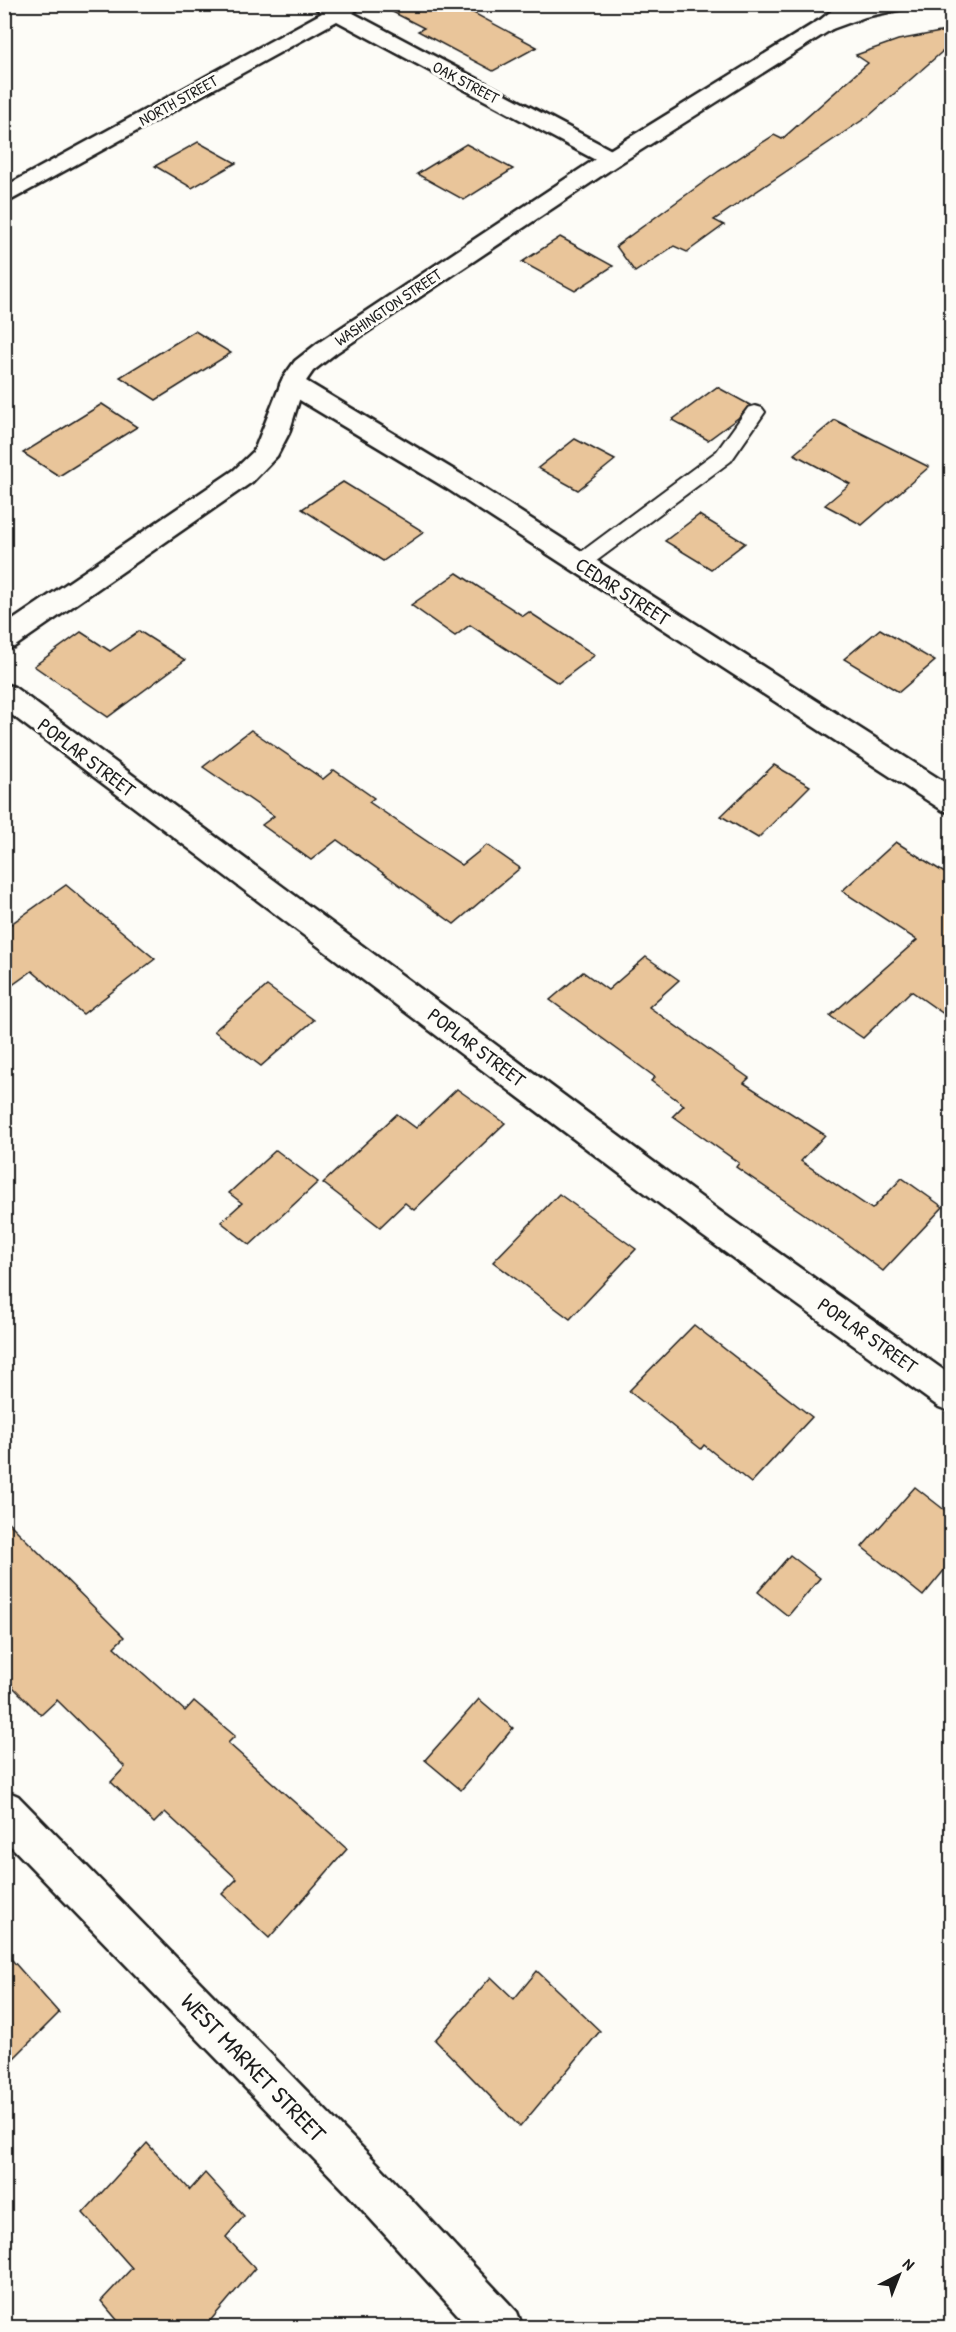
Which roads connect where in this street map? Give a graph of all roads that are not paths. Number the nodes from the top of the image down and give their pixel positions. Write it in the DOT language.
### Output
graph roads {
  1 [pos="854,4"];
  2 [pos="900,4"];
  3 [pos="337,7"];
  4 [pos="825,25"];
  5 [pos="611,159"];
  6 [pos="4,197"];
  7 [pos="292,384"];
  8 [pos="756,412"];
  9 [pos="580,563"];
  10 [pos="4,640"];
  11 [pos="4,694"];
  12 [pos="951,802"];
  13 [pos="951,1396"];
  14 [pos="4,1810"];
  15 [pos="501,2328"];
  1 -- 4 [label="street, WASHINGTON STREET"];
  2 -- 4 [label="street, WASHINGTON STREET"];
  3 -- 5 [label="street, OAK STREET"];
  3 -- 6 [label="street, NORTH STREET"];
  4 -- 5 [label="street, WASHINGTON STREET"];
  5 -- 7 [label="street, WASHINGTON STREET"];
  7 -- 9 [label="street, CEDAR STREET"];
  7 -- 10 [label="street, WASHINGTON STREET"];
  8 -- 9 [label="lane"];
  9 -- 12 [label="street, CEDAR STREET"];
  11 -- 13 [label="street, POPLAR STREET"];
  14 -- 15 [label="street, WEST MARKET STREET"];
}
